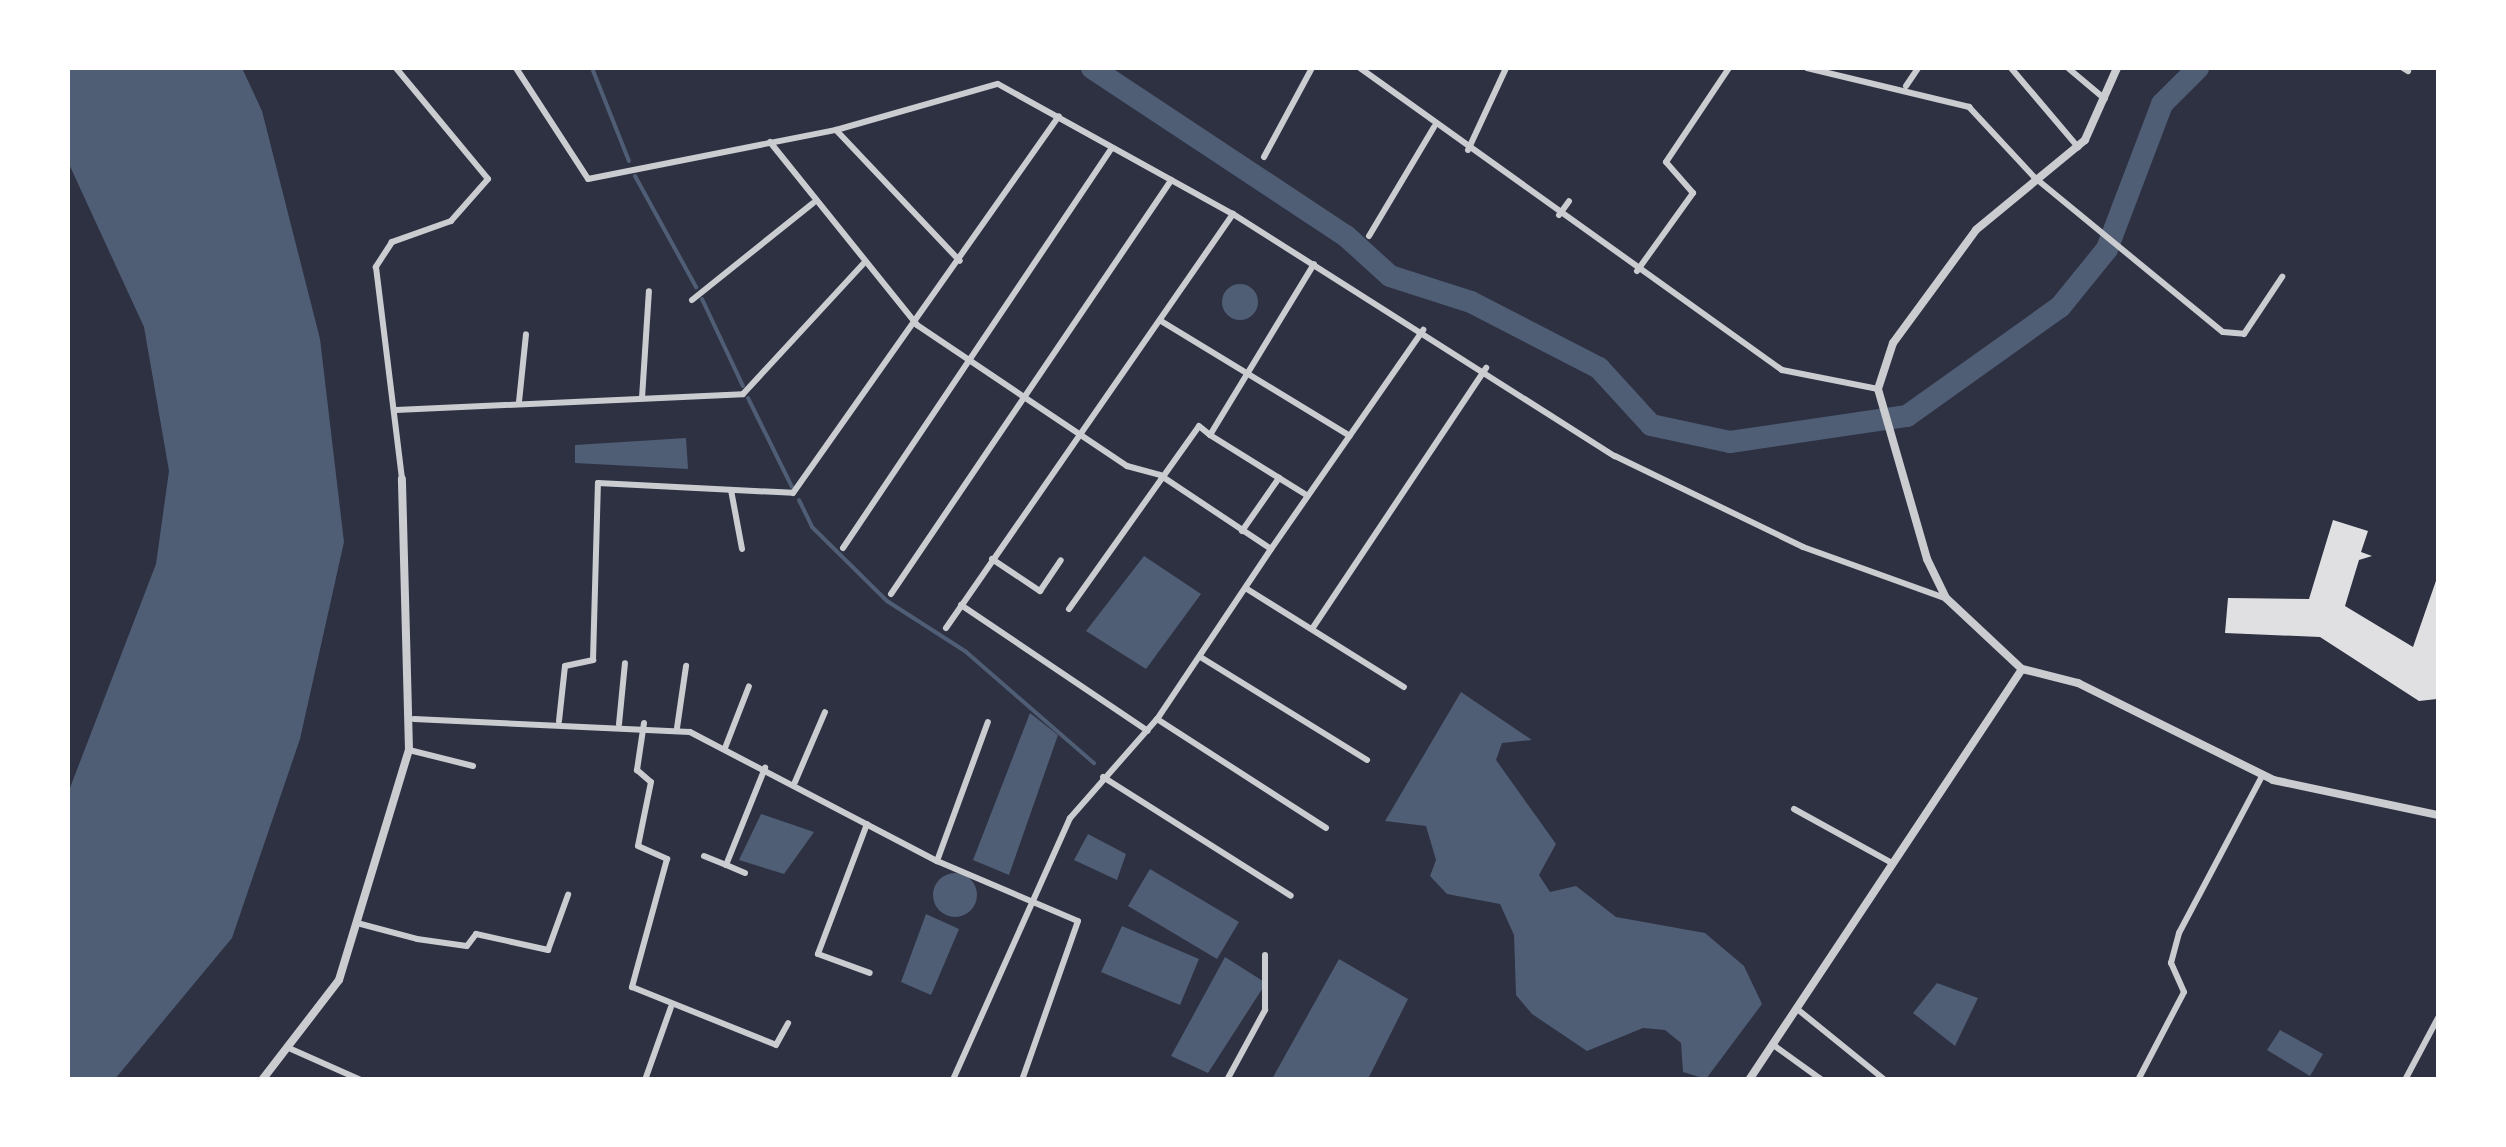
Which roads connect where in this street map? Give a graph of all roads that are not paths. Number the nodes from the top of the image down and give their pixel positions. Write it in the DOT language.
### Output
graph roads {
  1 [pos="396,68"];
  2 [pos="516,68"];
  3 [pos="1312,68"];
  4 [pos="1360,68"];
  5 [pos="1506,68"];
  6 [pos="1729,68"];
  7 [pos="1807,68"];
  8 [pos="1918,68"];
  9 [pos="2011,68"];
  10 [pos="2068,68"];
  11 [pos="2117,68"];
  12 [pos="1906,86"];
  13 [pos="2105,99"];
  14 [pos="1059,116"];
  15 [pos="1434,127"];
  16 [pos="836,130"];
  17 [pos="770,142"];
  18 [pos="1112,148"];
  19 [pos="2079,148"];
  20 [pos="1468,150"];
  21 [pos="1264,157"];
  22 [pos="2034,177"];
  23 [pos="1171,180"];
  24 [pos="1569,201"];
  25 [pos="813,203"];
  26 [pos="1233,214"];
  27 [pos="1560,215"];
  28 [pos="1369,236"];
  29 [pos="960,261"];
  30 [pos="863,264"];
  31 [pos="1314,264"];
  32 [pos="1637,271"];
  33 [pos="2282,277"];
  34 [pos="649,291"];
  35 [pos="692,300"];
  36 [pos="1161,321"];
  37 [pos="917,325"];
  38 [pos="1422,330"];
  39 [pos="526,334"];
  40 [pos="970,361"];
  41 [pos="1486,368"];
  42 [pos="1249,373"];
  43 [pos="1878,389"];
  44 [pos="642,398"];
  45 [pos="1026,400"];
  46 [pos="519,402"];
  47 [pos="396,410"];
  48 [pos="1078,433"];
  49 [pos="1210,435"];
  50 [pos="1350,436"];
  51 [pos="1160,475"];
  52 [pos="1279,478"];
  53 [pos="402,479"];
  54 [pos="731,490"];
  55 [pos="1308,496"];
  56 [pos="1242,531"];
  57 [pos="843,548"];
  58 [pos="742,549"];
  59 [pos="1272,549"];
  60 [pos="992,560"];
  61 [pos="1061,560"];
  62 [pos="1247,589"];
  63 [pos="891,594"];
  64 [pos="1946,598"];
  65 [pos="962,605"];
  66 [pos="1070,609"];
  67 [pos="946,628"];
  68 [pos="1312,630"];
  69 [pos="1202,658"];
  70 [pos="626,663"];
  71 [pos="686,666"];
  72 [pos="2022,669"];
  73 [pos="750,686"];
  74 [pos="1404,687"];
  75 [pos="825,712"];
  76 [pos="1158,719"];
  77 [pos="414,720"];
  78 [pos="559,721"];
  79 [pos="988,722"];
  80 [pos="644,723"];
  81 [pos="619,724"];
  82 [pos="678,728"];
  83 [pos="1148,731"];
  84 [pos="726,748"];
  85 [pos="409,750"];
  86 [pos="1367,760"];
  87 [pos="473,766"];
  88 [pos="765,768"];
  89 [pos="1102,776"];
  90 [pos="2262,776"];
  91 [pos="794,782"];
  92 [pos="1794,808"];
  93 [pos="2438,815"];
  94 [pos="867,824"];
  95 [pos="1326,828"];
  96 [pos="704,856"];
  97 [pos="937,860"];
  98 [pos="1890,862"];
  99 [pos="726,865"];
  100 [pos="745,873"];
  101 [pos="568,895"];
  102 [pos="1291,896"];
  103 [pos="1033,900"];
  104 [pos="358,923"];
  105 [pos="1265,955"];
  106 [pos="870,973"];
  107 [pos="671,1007"];
  108 [pos="1796,1008"];
  109 [pos="2438,1018"];
  110 [pos="788,1023"];
  111 [pos="1772,1044"];
  112 [pos="292,1048"];
  113 [pos="262,1079"];
  114 [pos="361,1080"];
  115 [pos="645,1080"];
  116 [pos="953,1080"];
  117 [pos="1022,1080"];
  118 [pos="1227,1080"];
  119 [pos="1749,1080"];
  120 [pos="1822,1080"];
  121 [pos="1886,1080"];
  122 [pos="2138,1080"];
  123 [pos="2405,1080"];
  1 -- 47 [label="street"];
  2 -- 17 [label="street"];
  3 -- 21 [label="street"];
  4 -- 15 [label="street"];
  5 -- 20 [label="street"];
  6 -- 32 [label="street"];
  7 -- 12 [label="street"];
  8 -- 12 [label="street"];
  9 -- 19 [label="street"];
  10 -- 13 [label="street"];
  11 -- 13 [label="street"];
  12 -- 22 [label="street"];
  13 -- 19 [label="street"];
  14 -- 16 [label="street"];
  14 -- 18 [label="street"];
  14 -- 29 [label="street"];
  15 -- 20 [label="street"];
  15 -- 28 [label="street"];
  16 -- 17 [label="street"];
  16 -- 29 [label="street"];
  17 -- 25 [label="street"];
  18 -- 23 [label="street"];
  18 -- 40 [label="street"];
  19 -- 22 [label="street"];
  20 -- 27 [label="street"];
  22 -- 33 [label="street"];
  22 -- 43 [label="street"];
  23 -- 26 [label="street"];
  23 -- 45 [label="street"];
  24 -- 27 [label="street"];
  25 -- 30 [label="street"];
  25 -- 35 [label="street"];
  26 -- 31 [label="street"];
  26 -- 36 [label="street"];
  27 -- 32 [label="street"];
  29 -- 37 [label="street"];
  30 -- 37 [label="street"];
  30 -- 44 [label="street"];
  31 -- 38 [label="street"];
  31 -- 42 [label="street"];
  32 -- 43 [label="street"];
  34 -- 44 [label="street"];
  36 -- 42 [label="street"];
  36 -- 48 [label="street"];
  37 -- 40 [label="street"];
  37 -- 54 [label="street"];
  38 -- 41 [label="street"];
  38 -- 50 [label="street"];
  39 -- 46 [label="street"];
  40 -- 45 [label="street"];
  40 -- 57 [label="street"];
  41 -- 64 [label="street"];
  41 -- 68 [label="street"];
  42 -- 49 [label="street"];
  42 -- 50 [label="street"];
  43 -- 64 [label="street"];
  44 -- 46 [label="street"];
  45 -- 48 [label="street"];
  45 -- 63 [label="street"];
  46 -- 47 [label="street"];
  47 -- 53 [label="street"];
  48 -- 51 [label="street"];
  48 -- 60 [label="street"];
  49 -- 51 [label="street"];
  49 -- 52 [label="street"];
  50 -- 55 [label="street"];
  51 -- 56 [label="street"];
  51 -- 66 [label="street"];
  52 -- 55 [label="street"];
  52 -- 56 [label="street"];
  53 -- 77 [label="street"];
  54 -- 58 [label="street"];
  54 -- 78 [label="street"];
  55 -- 59 [label="street"];
  56 -- 59 [label="street"];
  59 -- 62 [label="street"];
  60 -- 61 [label="street"];
  60 -- 65 [label="street"];
  62 -- 68 [label="street"];
  62 -- 69 [label="street"];
  64 -- 72 [label="street"];
  65 -- 67 [label="street"];
  65 -- 83 [label="street"];
  68 -- 74 [label="street"];
  69 -- 76 [label="street"];
  69 -- 86 [label="street"];
  70 -- 81 [label="street"];
  71 -- 82 [label="street"];
  72 -- 90 [label="street"];
  72 -- 98 [label="street"];
  73 -- 84 [label="street"];
  75 -- 91 [label="street"];
  76 -- 83 [label="street"];
  76 -- 95 [label="street"];
  77 -- 78 [label="street"];
  77 -- 85 [label="street"];
  78 -- 81 [label="street"];
  79 -- 97 [label="street"];
  80 -- 81 [label="street"];
  80 -- 82 [label="street"];
  80 -- 107 [label="street"];
  82 -- 84 [label="street"];
  83 -- 89 [label="street"];
  84 -- 88 [label="street"];
  85 -- 87 [label="street"];
  85 -- 104 [label="street"];
  88 -- 91 [label="street"];
  88 -- 99 [label="street"];
  89 -- 102 [label="street"];
  89 -- 103 [label="street"];
  90 -- 93 [label="street"];
  90 -- 122 [label="street"];
  91 -- 94 [label="street"];
  92 -- 98 [label="street"];
  94 -- 97 [label="street"];
  94 -- 106 [label="street"];
  96 -- 99 [label="street"];
  97 -- 103 [label="street"];
  98 -- 108 [label="street"];
  99 -- 100 [label="street"];
  101 -- 104 [label="street"];
  103 -- 116 [label="street"];
  103 -- 117 [label="street"];
  104 -- 112 [label="street"];
  105 -- 118 [label="street"];
  107 -- 110 [label="street"];
  107 -- 115 [label="street"];
  108 -- 111 [label="street"];
  108 -- 121 [label="street"];
  109 -- 123 [label="street"];
  111 -- 119 [label="street"];
  111 -- 120 [label="street"];
  112 -- 113 [label="street"];
  112 -- 114 [label="street"];
}
